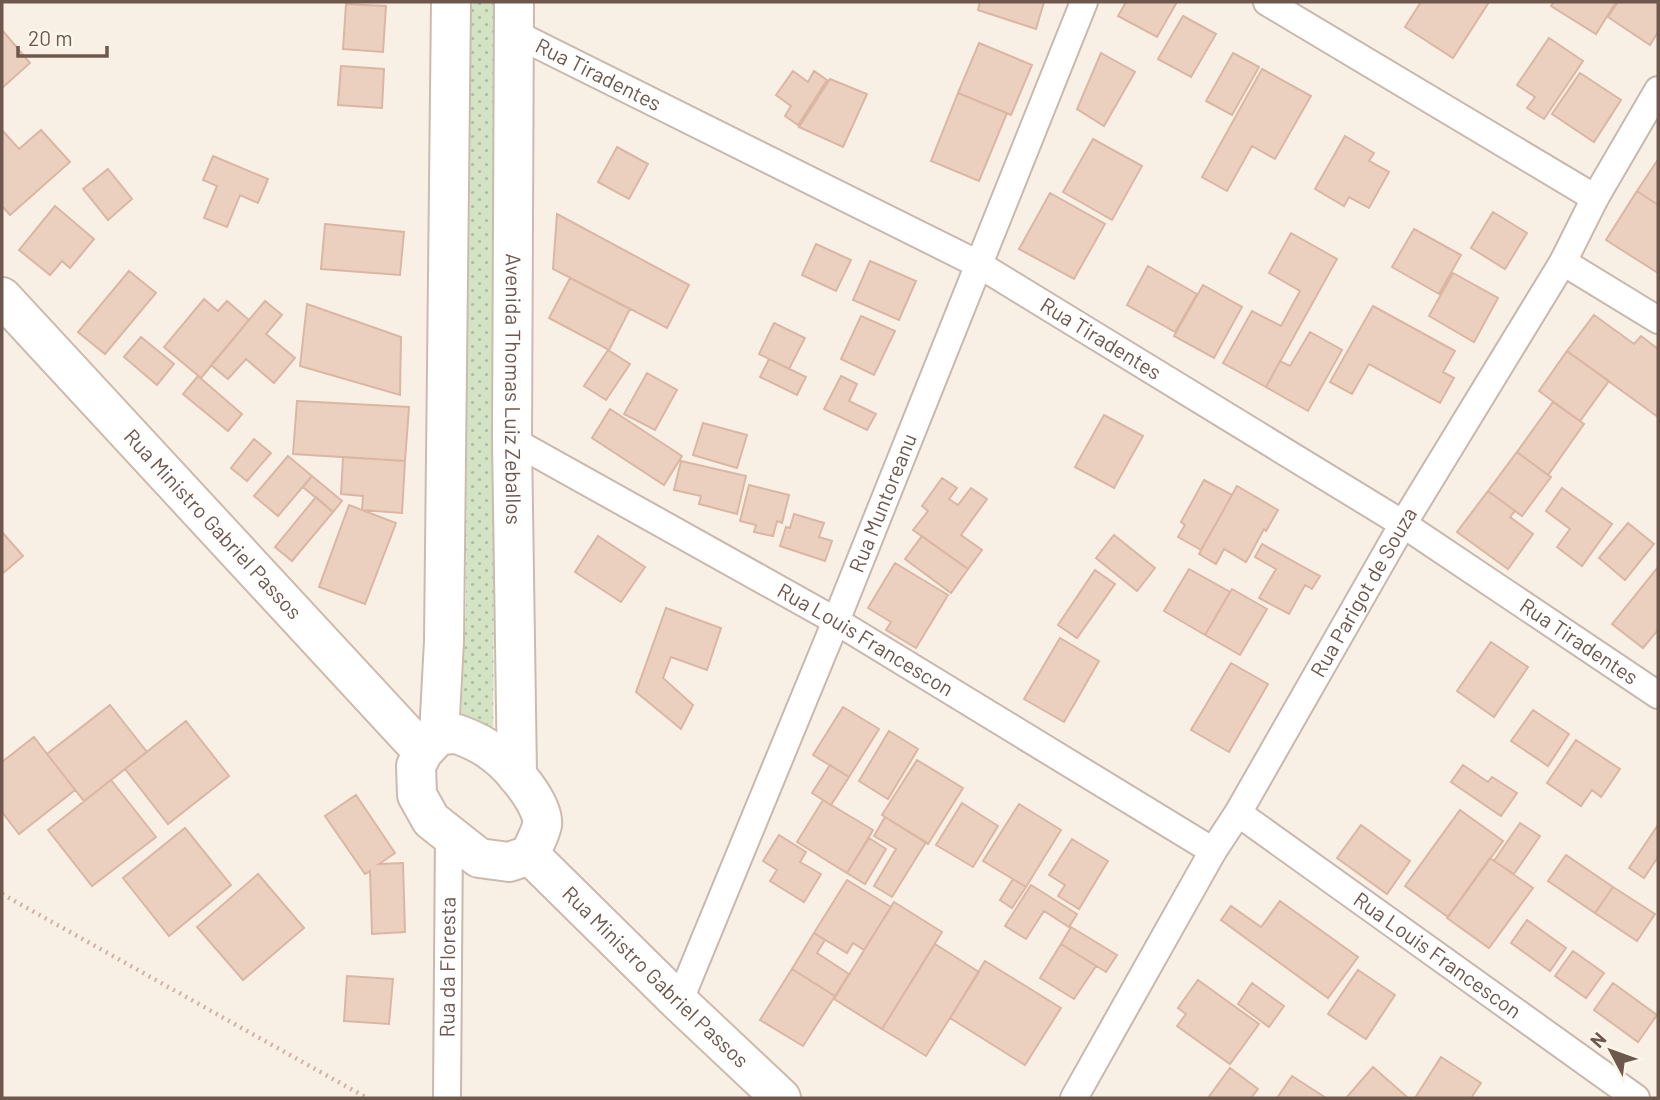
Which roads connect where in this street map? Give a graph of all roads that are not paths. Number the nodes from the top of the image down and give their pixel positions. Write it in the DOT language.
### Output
graph roads {
  1 [pos="451,2"];
  2 [pos="1084,2"];
  3 [pos="1267,2"];
  4 [pos="514,17"];
  5 [pos="1658,90"];
  6 [pos="1595,198"];
  7 [pos="1563,262"];
  8 [pos="978,264"];
  9 [pos="2,297"];
  10 [pos="1658,320"];
  11 [pos="512,440"];
  12 [pos="1403,524"];
  13 [pos="836,621"];
  14 [pos="1658,695"];
  15 [pos="431,743"];
  16 [pos="517,776"];
  17 [pos="1238,813"];
  18 [pos="449,834"];
  19 [pos="1213,851"];
  20 [pos="530,855"];
  21 [pos="679,1002"];
  22 [pos="447,1098"];
  23 [pos="781,1098"];
  24 [pos="1074,1098"];
  25 [pos="1636,1098"];
  1 -- 15 [label="main road"];
  2 -- 8 [label="street, Rua Muntoreanu"];
  3 -- 6 [label="street"];
  4 -- 8 [label="street, Rua Tiradentes"];
  4 -- 11 [label="main road, Avenida Thomas Luiz Zeballos"];
  5 -- 6 [label="street, Rua Parigot de Souza"];
  6 -- 7 [label="street, Rua Parigot de Souza"];
  7 -- 10 [label="street"];
  7 -- 12 [label="street, Rua Parigot de Souza"];
  8 -- 12 [label="street, Rua Tiradentes"];
  8 -- 13 [label="street, Rua Muntoreanu"];
  9 -- 15 [label="main road, Rua Ministro Gabriel Passos"];
  11 -- 13 [label="street, Rua Louis Francescon"];
  11 -- 16 [label="main road, Avenida Thomas Luiz Zeballos"];
  12 -- 14 [label="street, Rua Tiradentes"];
  12 -- 17 [label="street, Rua Parigot de Souza"];
  13 -- 19 [label="street, Rua Louis Francescon"];
  13 -- 21 [label="street, Rua Muntoreanu"];
  15 -- 16 [label="main road"];
  15 -- 18 [label="main road"];
  16 -- 20 [label="main road"];
  17 -- 19 [label="street, Rua Parigot de Souza"];
  17 -- 25 [label="street, Rua Louis Francescon"];
  18 -- 20 [label="main road"];
  18 -- 22 [label="street, Rua da Floresta"];
  19 -- 24 [label="street, Rua Parigot de Souza"];
  20 -- 21 [label="main road, Rua Ministro Gabriel Passos"];
  21 -- 23 [label="main road, Rua Ministro Gabriel Passos"];
}
